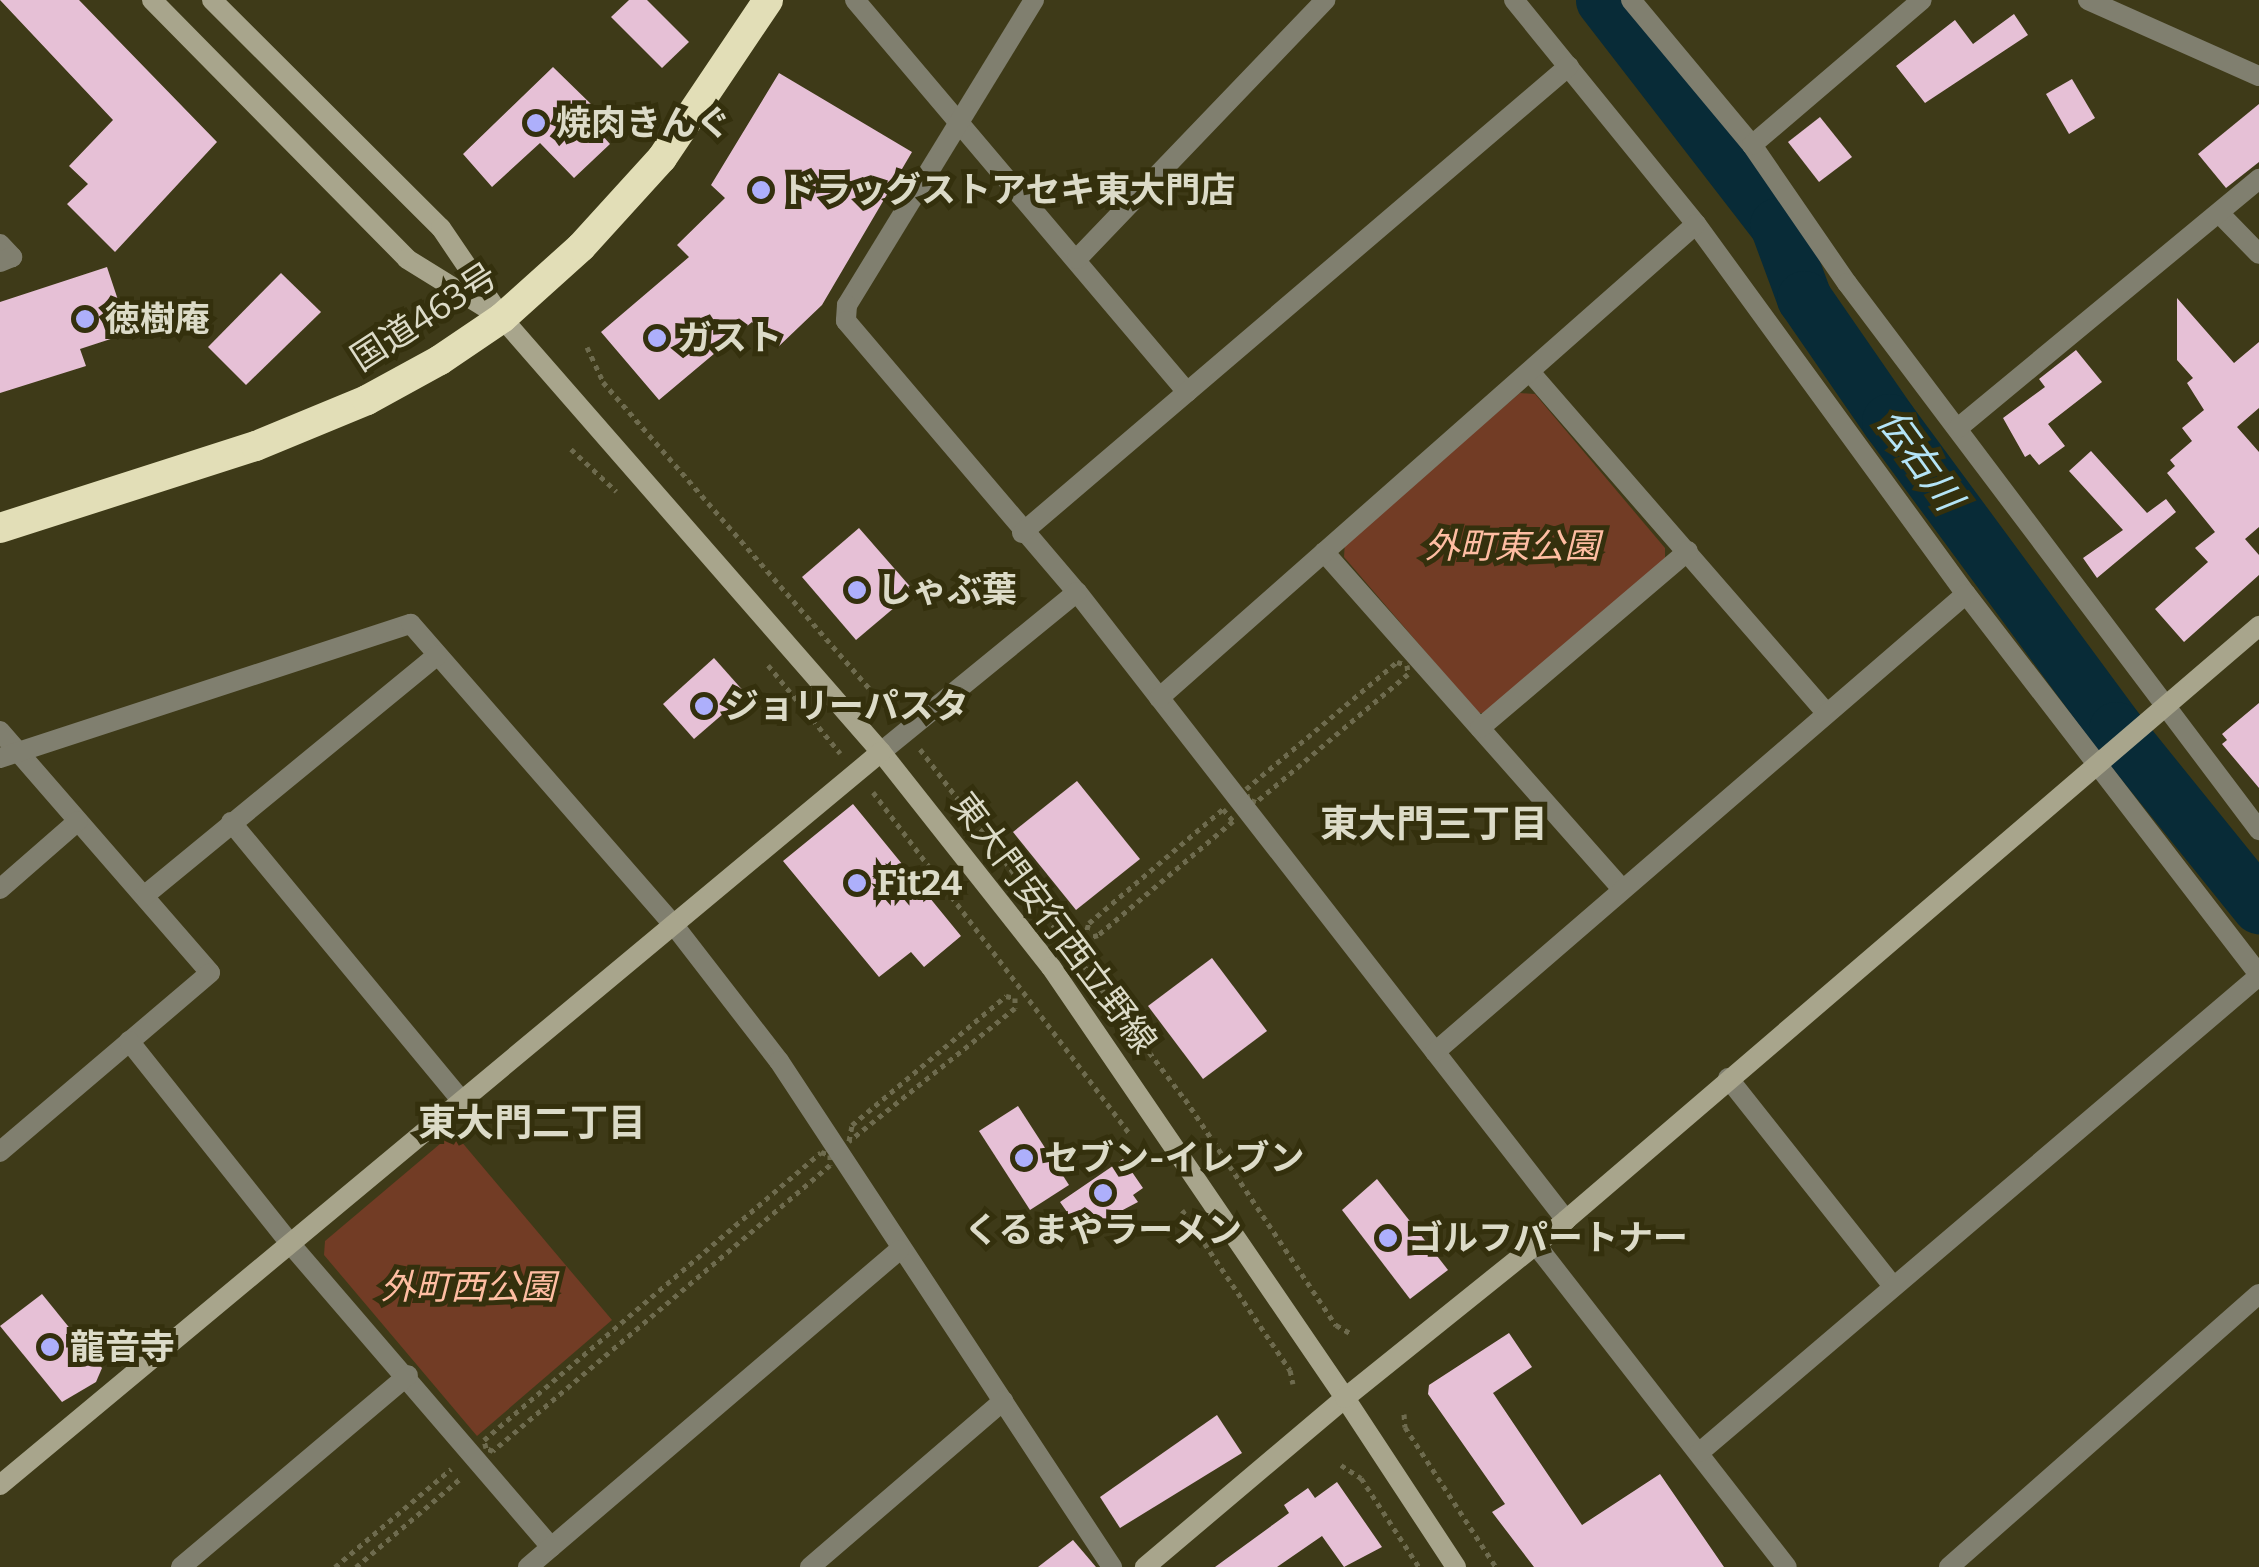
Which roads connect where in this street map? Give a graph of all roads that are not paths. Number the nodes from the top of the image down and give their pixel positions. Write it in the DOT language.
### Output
graph roads {
  1 [pos="152,0"];
  2 [pos="212,0"];
  3 [pos="768,0"];
  4 [pos="854,0"];
  5 [pos="1034,0"];
  6 [pos="1326,0"];
  7 [pos="1514,0"];
  8 [pos="1630,0"];
  9 [pos="1922,0"];
  10 [pos="2088,0"];
  11 [pos="1570,66"];
  12 [pos="2259,76"];
  13 [pos="958,123"];
  14 [pos="1752,145"];
  15 [pos="2259,179"];
  16 [pos="2219,213"];
  17 [pos="1696,224"];
  18 [pos="0,244"];
  19 [pos="2259,254"];
  20 [pos="1077,259"];
  21 [pos="0,262"];
  22 [pos="502,318"];
  23 [pos="1530,372"];
  24 [pos="1187,392"];
  25 [pos="1958,428"];
  26 [pos="0,528"];
  27 [pos="1022,532"];
  28 [pos="1688,551"];
  29 [pos="1324,552"];
  30 [pos="1077,592"];
  31 [pos="1966,594"];
  32 [pos="2259,626"];
  33 [pos="438,655"];
  34 [pos="1159,698"];
  35 [pos="2164,707"];
  36 [pos="1826,712"];
  37 [pos="1480,728"];
  38 [pos="0,731"];
  39 [pos="881,752"];
  40 [pos="9,756"];
  41 [pos="2102,760"];
  42 [pos="78,821"];
  43 [pos="231,822"];
  44 [pos="2259,830"];
  45 [pos="1620,887"];
  46 [pos="0,889"];
  47 [pos="144,896"];
  48 [pos="673,924"];
  49 [pos="2259,975"];
  50 [pos="129,1041"];
  51 [pos="1435,1052"];
  52 [pos="1728,1078"];
  53 [pos="463,1102"];
  54 [pos="0,1152"];
  55 [pos="1566,1220"];
  56 [pos="1536,1245"];
  57 [pos="293,1247"];
  58 [pos="899,1250"];
  59 [pos="1891,1284"];
  60 [pos="2259,1294"];
  61 [pos="408,1375"];
  62 [pos="1345,1398"];
  63 [pos="1004,1400"];
  64 [pos="1700,1452"];
  65 [pos="0,1485"];
  66 [pos="551,1548"];
  67 [pos="182,1567"];
  68 [pos="528,1567"];
  69 [pos="810,1567"];
  70 [pos="1112,1567"];
  71 [pos="1145,1567"];
  72 [pos="1456,1567"];
  73 [pos="1787,1567"];
  74 [pos="1949,1567"];
  1 -- 22 [label="street"];
  2 -- 22 [label="street"];
  3 -- 22 [label="highway, 国道463号"];
  4 -- 13 [label="street"];
  5 -- 13 [label="street"];
  6 -- 20 [label="street"];
  7 -- 11 [label="street"];
  8 -- 14 [label="street"];
  9 -- 14 [label="street"];
  10 -- 12 [label="street"];
  11 -- 17 [label="street"];
  11 -- 24 [label="street"];
  13 -- 20 [label="street"];
  13 -- 27 [label="street"];
  14 -- 25 [label="street"];
  15 -- 16 [label="street"];
  16 -- 19 [label="street"];
  16 -- 25 [label="street"];
  17 -- 23 [label="street"];
  17 -- 31 [label="street"];
  18 -- 21 [label="street"];
  20 -- 24 [label="street"];
  22 -- 26 [label="highway, 国道463号"];
  22 -- 39 [label="street, 東大門安行西立野線"];
  23 -- 28 [label="street"];
  23 -- 29 [label="street"];
  24 -- 27 [label="street"];
  25 -- 35 [label="street"];
  27 -- 30 [label="street"];
  28 -- 36 [label="street"];
  28 -- 37 [label="street"];
  29 -- 34 [label="street"];
  29 -- 37 [label="street"];
  30 -- 34 [label="street"];
  30 -- 39 [label="street"];
  31 -- 36 [label="street"];
  31 -- 41 [label="street"];
  32 -- 35 [label="street"];
  33 -- 40 [label="street"];
  33 -- 43 [label="street"];
  33 -- 48 [label="street"];
  34 -- 51 [label="street"];
  35 -- 41 [label="street"];
  35 -- 44 [label="street"];
  36 -- 45 [label="street"];
  37 -- 45 [label="street"];
  38 -- 40 [label="street"];
  39 -- 48 [label="street"];
  39 -- 62 [label="street, 東大門安行西立野線"];
  40 -- 42 [label="street"];
  41 -- 49 [label="street"];
  41 -- 52 [label="street"];
  42 -- 46 [label="street"];
  42 -- 47 [label="street"];
  43 -- 47 [label="street"];
  43 -- 53 [label="street"];
  45 -- 51 [label="street"];
  47 -- 50 [label="street"];
  48 -- 53 [label="street"];
  48 -- 58 [label="street"];
  49 -- 59 [label="street"];
  50 -- 54 [label="street"];
  50 -- 57 [label="street"];
  51 -- 55 [label="street"];
  52 -- 55 [label="street"];
  52 -- 59 [label="street"];
  53 -- 57 [label="street"];
  55 -- 56 [label="street"];
  56 -- 62 [label="street"];
  56 -- 64 [label="street"];
  57 -- 61 [label="street"];
  57 -- 65 [label="street"];
  58 -- 63 [label="street"];
  58 -- 66 [label="street"];
  59 -- 64 [label="street"];
  60 -- 74 [label="street"];
  61 -- 66 [label="street"];
  61 -- 67 [label="street"];
  62 -- 71 [label="street"];
  62 -- 72 [label="street, 東大門安行西立野線"];
  63 -- 69 [label="street"];
  63 -- 70 [label="street"];
  64 -- 73 [label="street"];
  66 -- 68 [label="street"];
}
